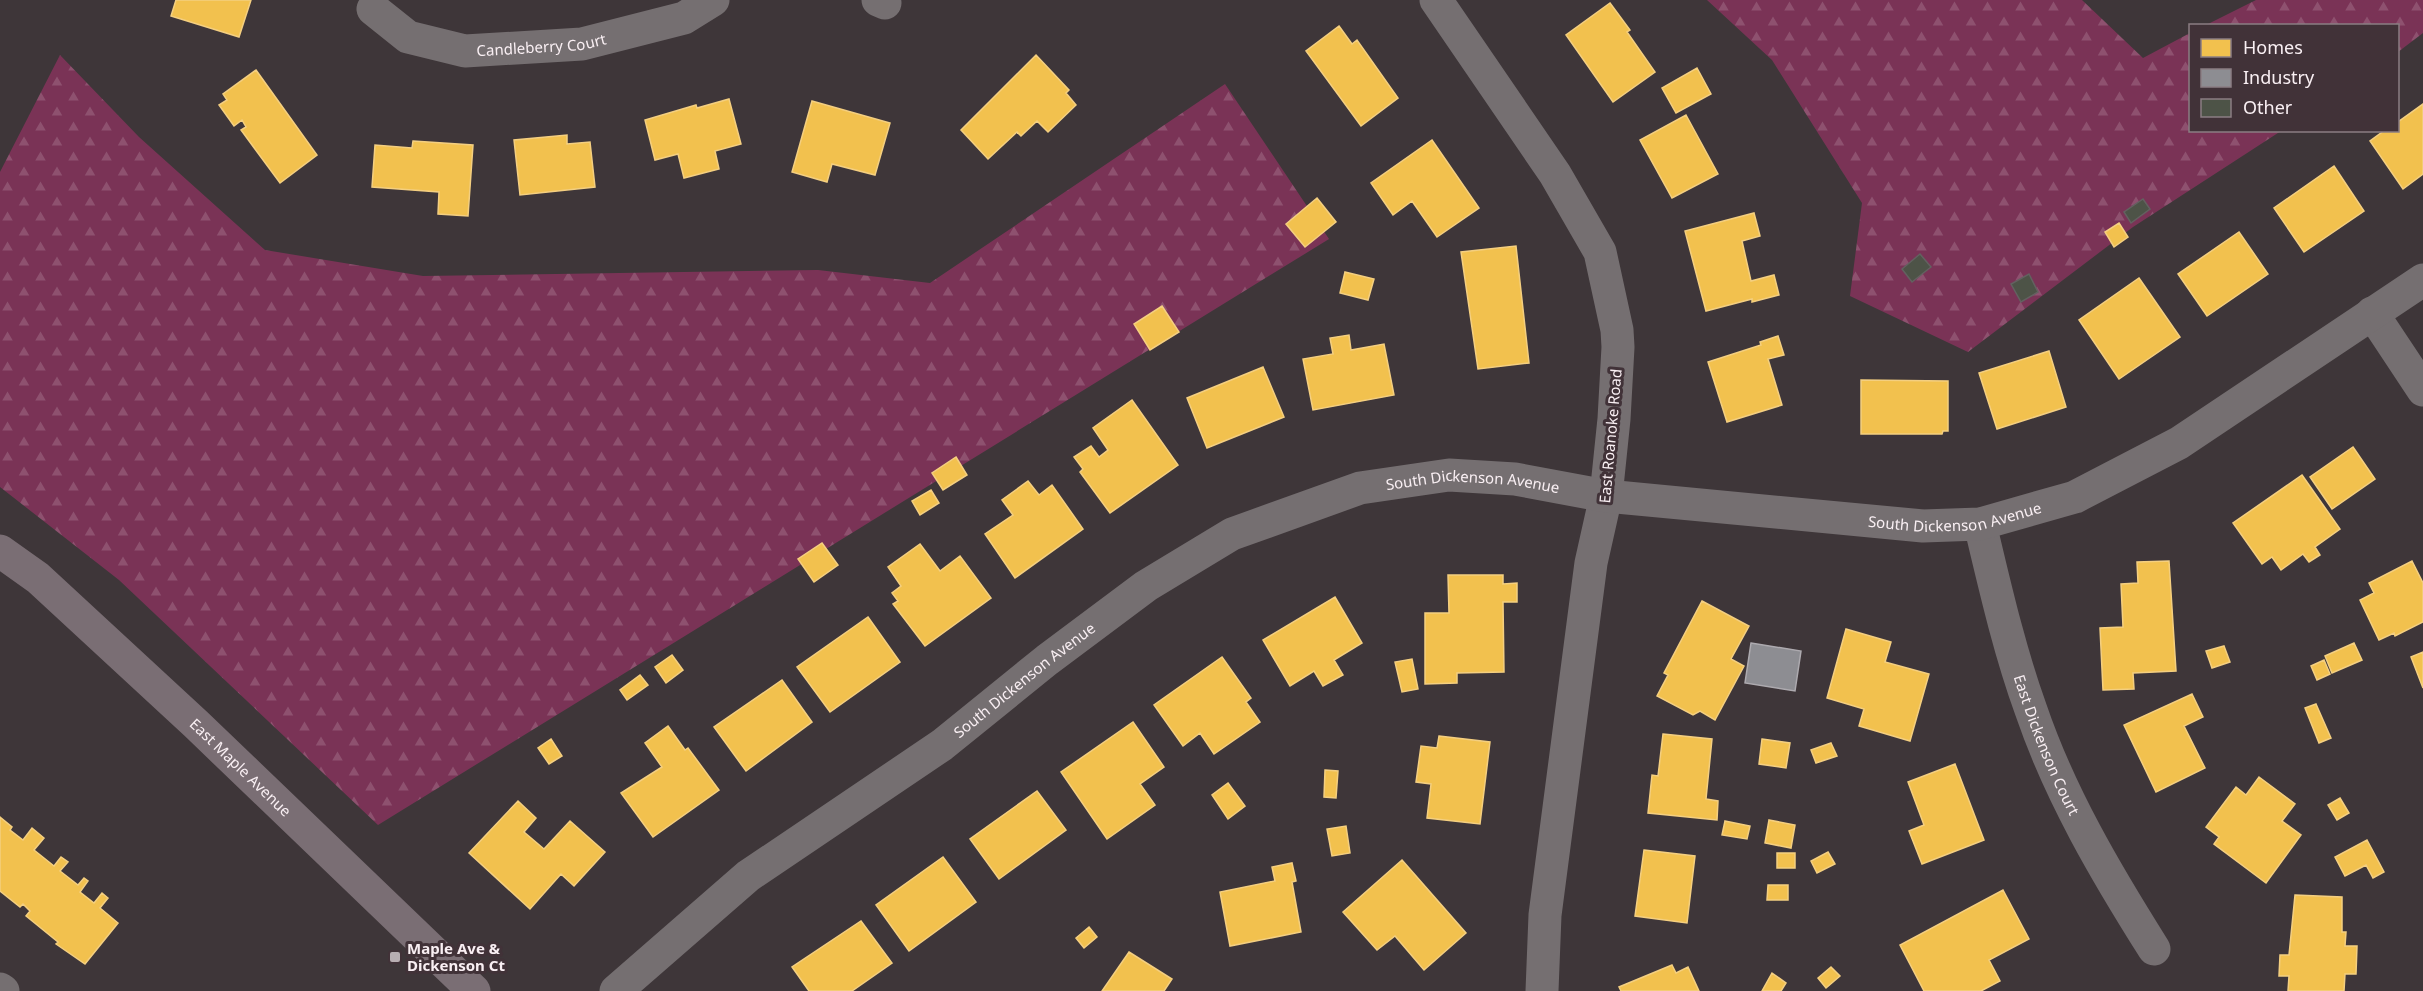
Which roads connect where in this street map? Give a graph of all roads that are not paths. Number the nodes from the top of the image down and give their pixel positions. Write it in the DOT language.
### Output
graph roads {
  1 [pos="713,0"];
  2 [pos="1436,0"];
  3 [pos="373,9"];
  4 [pos="2423,279"];
  5 [pos="2372,313"];
  6 [pos="2423,390"];
  7 [pos="1606,496"];
  8 [pos="1980,525"];
  9 [pos="0,551"];
  10 [pos="2154,949"];
  11 [pos="474,991"];
  12 [pos="616,991"];
  13 [pos="1542,991"];
  1 -- 3 [label="street, Candleberry Court"];
  2 -- 7 [label="street, East Roanoke Road"];
  4 -- 5 [label="street, South Dickenson Avenue"];
  5 -- 6 [label="street"];
  5 -- 8 [label="street, South Dickenson Avenue"];
  7 -- 8 [label="street, South Dickenson Avenue"];
  7 -- 12 [label="street, South Dickenson Avenue"];
  7 -- 13 [label="street, East Roanoke Road"];
  8 -- 10 [label="street, East Dickenson Court"];
  9 -- 11 [label="main road, East Maple Avenue"];
}
